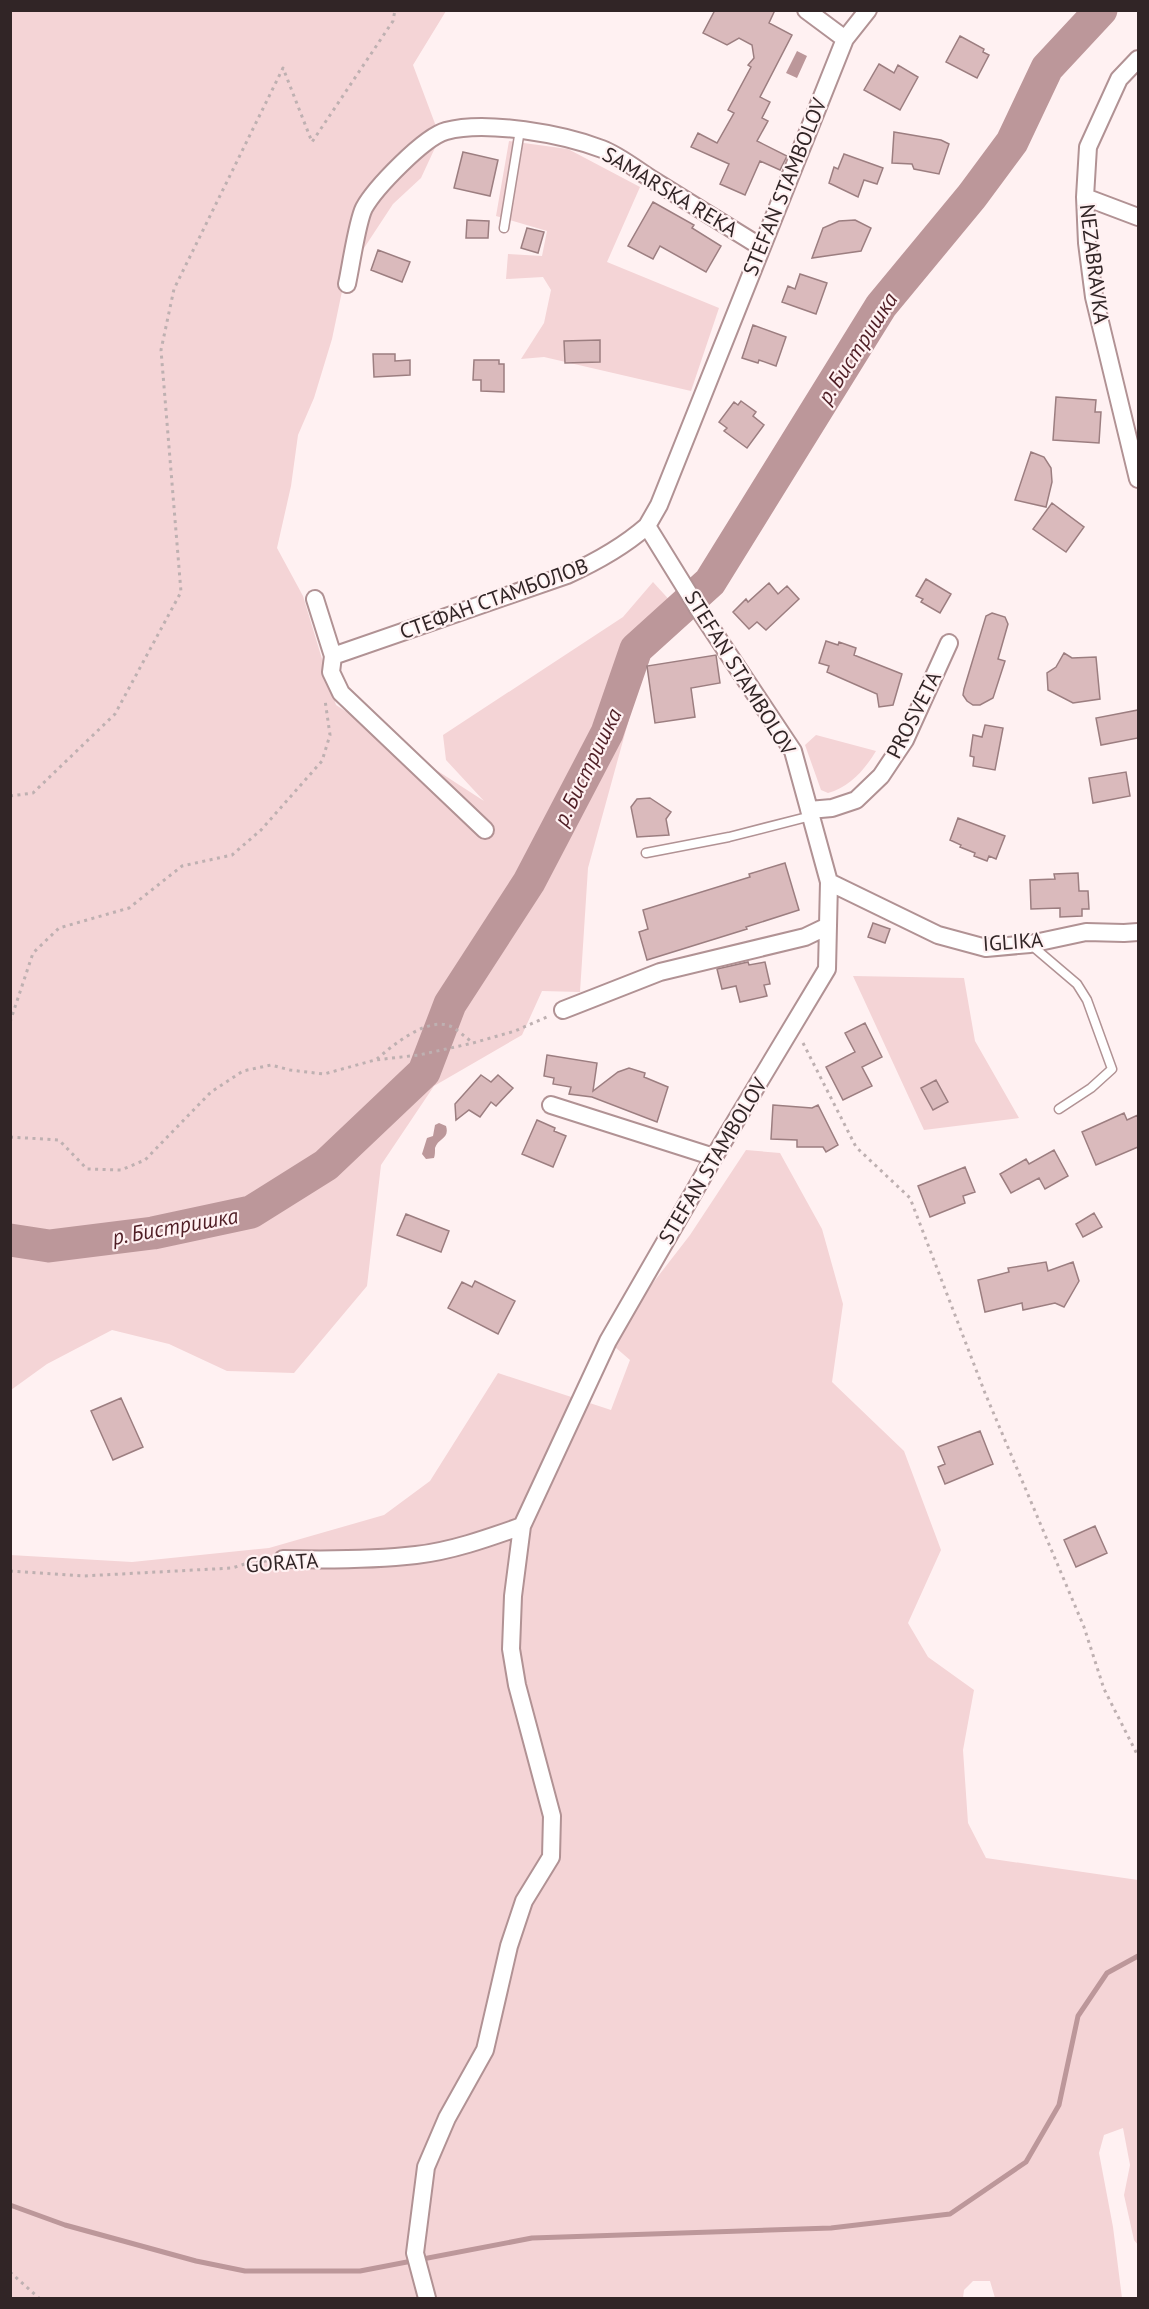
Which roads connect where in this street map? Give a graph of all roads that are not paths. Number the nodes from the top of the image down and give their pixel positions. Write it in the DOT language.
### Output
graph roads {
  1 [pos="806,10"];
  2 [pos="868,10"];
  3 [pos="845,39"];
  4 [pos="1138,59"];
  5 [pos="520,130"];
  6 [pos="1085,197"];
  7 [pos="1138,217"];
  8 [pos="504,228"];
  9 [pos="761,247"];
  10 [pos="347,284"];
  11 [pos="1138,479"];
  12 [pos="647,526"];
  13 [pos="315,599"];
  14 [pos="949,643"];
  15 [pos="333,656"];
  16 [pos="810,813"];
  17 [pos="485,830"];
  18 [pos="646,854"];
  19 [pos="829,882"];
  20 [pos="828,926"];
  21 [pos="1138,932"];
  22 [pos="1030,944"];
  23 [pos="563,1010"];
  24 [pos="551,1105"];
  25 [pos="1059,1109"];
  26 [pos="714,1157"];
  27 [pos="522,1526"];
  28 [pos="283,1559"];
  29 [pos="427,2298"];
  1 -- 3 [label="street"];
  2 -- 3 [label="street, STEFAN STAMBOLOV"];
  3 -- 9 [label="street, STEFAN STAMBOLOV"];
  4 -- 6 [label="street, NEZABRAVKA"];
  5 -- 8 [label="lane"];
  5 -- 9 [label="street, SAMARSKA REKA"];
  5 -- 10 [label="street, SAMARSKA REKA"];
  6 -- 7 [label="street"];
  6 -- 11 [label="street, NEZABRAVKA"];
  9 -- 12 [label="street, STEFAN STAMBOLOV"];
  12 -- 15 [label="street, СТЕФАН СТАМБОЛОВ"];
  12 -- 16 [label="street, STEFAN STAMBOLOV"];
  13 -- 15 [label="street"];
  14 -- 16 [label="street, PROSVETA"];
  15 -- 17 [label="street"];
  16 -- 18 [label="lane"];
  16 -- 19 [label="street, STEFAN STAMBOLOV"];
  19 -- 20 [label="street, STEFAN STAMBOLOV"];
  19 -- 22 [label="street, IGLIKA"];
  20 -- 23 [label="street"];
  20 -- 26 [label="street, STEFAN STAMBOLOV"];
  21 -- 22 [label="street, IGLIKA"];
  22 -- 25 [label="lane"];
  24 -- 26 [label="street"];
  26 -- 27 [label="street, STEFAN STAMBOLOV"];
  27 -- 28 [label="street, GORATA"];
  27 -- 29 [label="street, STEFAN STAMBOLOV"];
}
